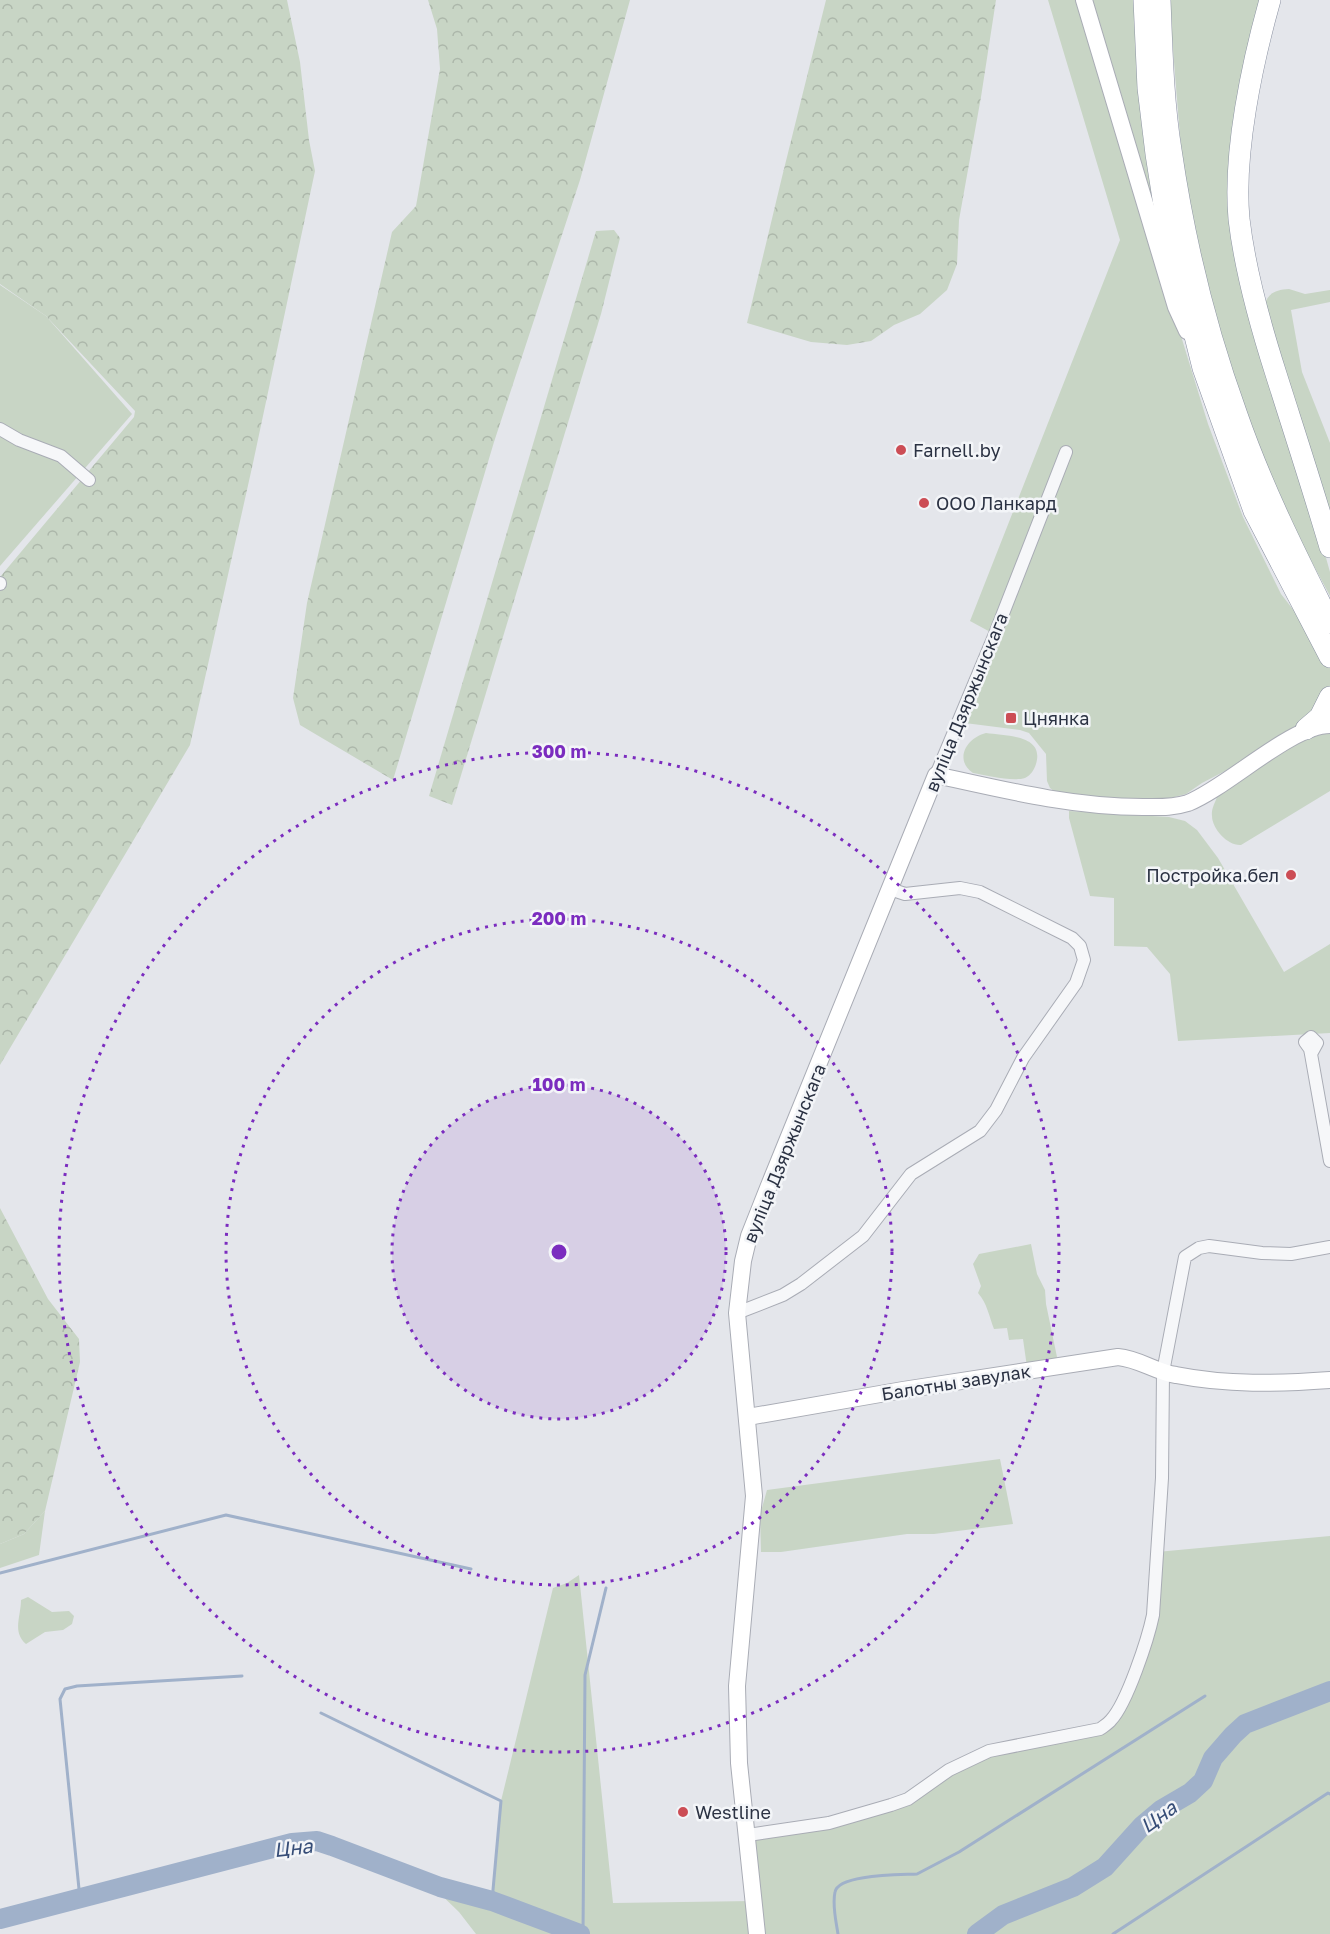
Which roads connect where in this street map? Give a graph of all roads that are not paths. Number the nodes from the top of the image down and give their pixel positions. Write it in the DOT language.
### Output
graph roads {
  1 [pos="1084,0"];
  2 [pos="1144,0"];
  3 [pos="1160,0"];
  4 [pos="1270,0"];
  5 [pos="1203,368"];
  6 [pos="0,429"];
  7 [pos="1066,452"];
  8 [pos="89,480"];
  9 [pos="1330,547"];
  10 [pos="1330,623"];
  11 [pos="1330,657"];
  12 [pos="1330,697"];
  13 [pos="1330,725"];
  14 [pos="1306,729"];
  15 [pos="936,776"];
  16 [pos="890,889"];
  17 [pos="1311,1054"];
  18 [pos="1330,1161"];
  19 [pos="1330,1247"];
  20 [pos="737,1313"];
  21 [pos="1163,1372"];
  22 [pos="1330,1380"];
  23 [pos="748,1418"];
  24 [pos="748,1835"];
  25 [pos="757,1934"];
  1 -- 5 [label="main road"];
  2 -- 5 [label="highway"];
  3 -- 10 [label="highway"];
  4 -- 9 [label="highway"];
  5 -- 11 [label="highway"];
  6 -- 8 [label="street"];
  7 -- 15 [label="street, вуліца Дзяржынскага"];
  12 -- 14 [label="highway"];
  13 -- 14 [label="main road"];
  14 -- 15 [label="main road"];
  15 -- 16 [label="main road, вуліца Дзяржынскага"];
  16 -- 20 [label="main road, вуліца Дзяржынскага"];
  16 -- 20 [label="street"];
  17 -- 18 [label="street"];
  19 -- 21 [label="street"];
  20 -- 23 [label="main road, вуліца Дзяржынскага"];
  21 -- 22 [label="main road, Балотны завулак"];
  21 -- 23 [label="main road, Балотны завулак"];
  21 -- 24 [label="street"];
  23 -- 24 [label="main road, вуліца Дзяржынскага"];
  24 -- 25 [label="main road, вуліца Дзяржынскага"];
}
